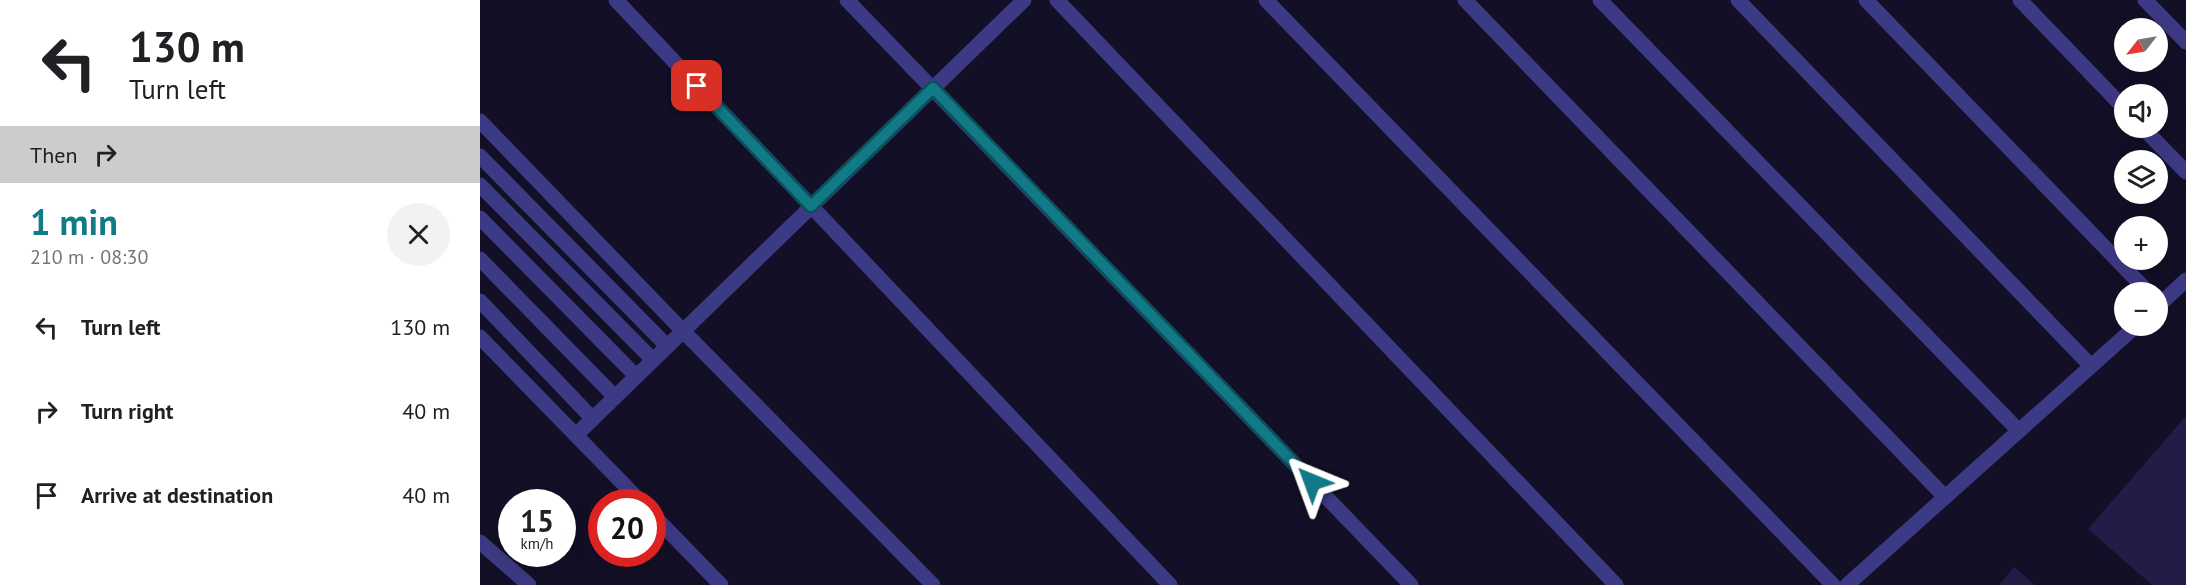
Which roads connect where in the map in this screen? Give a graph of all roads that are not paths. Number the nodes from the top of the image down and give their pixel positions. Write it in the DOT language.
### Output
graph roads {
  1 [pos="616,0"];
  2 [pos="847,0"];
  3 [pos="1024,0"];
  4 [pos="1057,0"];
  5 [pos="1266,0"];
  6 [pos="1465,0"];
  7 [pos="1600,0"];
  8 [pos="1738,0"];
  9 [pos="1866,0"];
  10 [pos="2020,0"];
  11 [pos="2145,0"];
  12 [pos="2186,42"];
  13 [pos="933,88"];
  14 [pos="2114,98"];
  15 [pos="480,121"];
  16 [pos="2153,138"];
  17 [pos="480,156"];
  18 [pos="2186,172"];
  19 [pos="480,184"];
  20 [pos="811,206"];
  21 [pos="480,218"];
  22 [pos="480,259"];
  23 [pos="2186,280"];
  24 [pos="2138,282"];
  25 [pos="2168,295"];
  26 [pos="480,301"];
  27 [pos="683,331"];
  28 [pos="2125,336"];
  29 [pos="480,337"];
  30 [pos="667,346"];
  31 [pos="653,360"];
  32 [pos="2091,366"];
  33 [pos="636,376"];
  34 [pos="615,397"];
  35 [pos="593,419"];
  36 [pos="2019,430"];
  37 [pos="576,435"];
  38 [pos="628,489"];
  39 [pos="1945,497"];
  40 [pos="666,528"];
  41 [pos="480,542"];
  42 [pos="530,585"];
  43 [pos="721,585"];
  44 [pos="933,585"];
  45 [pos="1170,585"];
  46 [pos="1411,585"];
  47 [pos="1616,585"];
  48 [pos="1833,585"];
  49 [pos="1846,585"];
  1 -- 20 [label="lane"];
  2 -- 13 [label="lane"];
  3 -- 13 [label="lane"];
  4 -- 47 [label="lane"];
  5 -- 48 [label="lane"];
  6 -- 39 [label="lane"];
  7 -- 36 [label="lane"];
  8 -- 32 [label="lane"];
  9 -- 24 [label="lane"];
  10 -- 14 [label="lane"];
  11 -- 12 [label="lane"];
  13 -- 20 [label="lane"];
  13 -- 46 [label="lane"];
  15 -- 27 [label="lane"];
  16 -- 18 [label="lane"];
  17 -- 30 [label="lane"];
  19 -- 31 [label="lane"];
  20 -- 27 [label="lane"];
  20 -- 45 [label="lane"];
  21 -- 33 [label="lane"];
  22 -- 34 [label="lane"];
  23 -- 25 [label="lane"];
  26 -- 35 [label="lane"];
  27 -- 30 [label="lane"];
  27 -- 44 [label="lane"];
  28 -- 32 [label="lane"];
  29 -- 37 [label="lane"];
  30 -- 31 [label="lane"];
  31 -- 33 [label="lane"];
  32 -- 36 [label="lane"];
  33 -- 34 [label="lane"];
  34 -- 35 [label="lane"];
  35 -- 37 [label="lane"];
  36 -- 39 [label="lane"];
  37 -- 38 [label="lane"];
  39 -- 49 [label="lane"];
  40 -- 43 [label="lane"];
  41 -- 42 [label="lane"];
}
